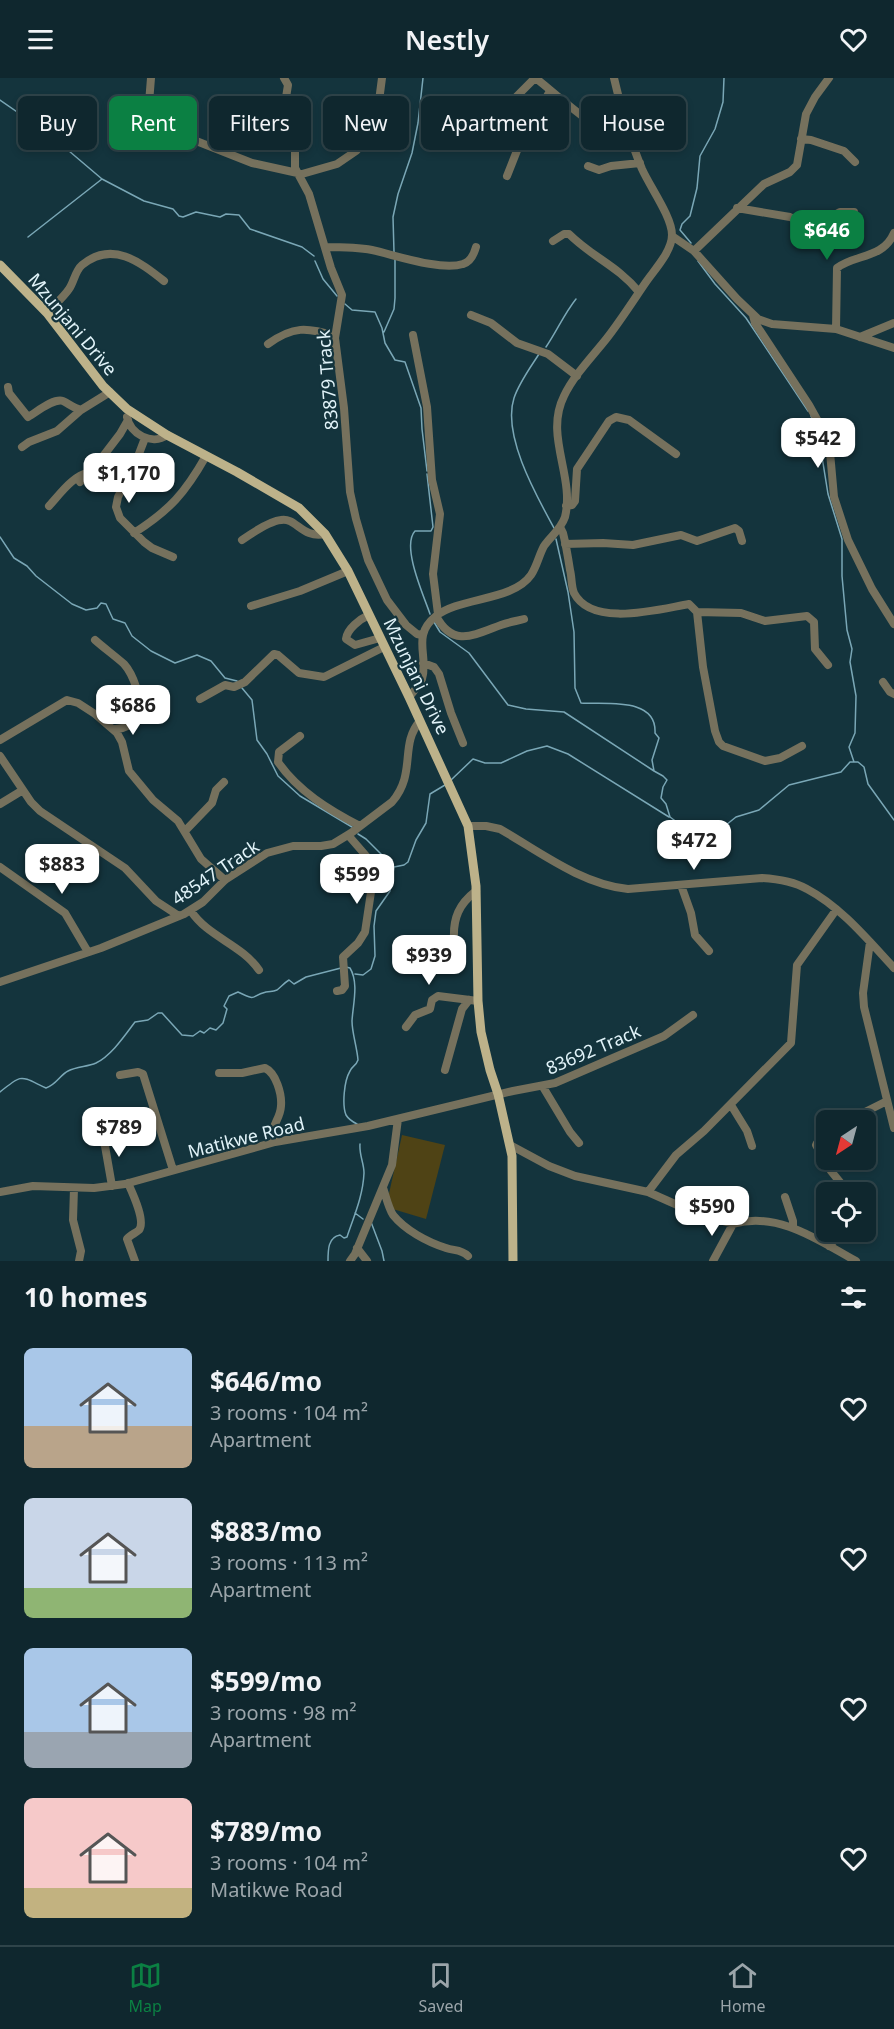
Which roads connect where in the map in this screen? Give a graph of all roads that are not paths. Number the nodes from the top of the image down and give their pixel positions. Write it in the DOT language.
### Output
graph roads {
  1 [pos="151,78"];
  2 [pos="284,78"];
  3 [pos="382,78"];
  4 [pos="614,78"];
  5 [pos="829,78"];
  6 [pos="550,91"];
  7 [pos="517,96"];
  8 [pos="619,96"];
  9 [pos="581,114"];
  10 [pos="801,139"];
  11 [pos="636,150"];
  12 [pos="640,162"];
  13 [pos="855,162"];
  14 [pos="588,166"];
  15 [pos="298,173"];
  16 [pos="507,176"];
  17 [pos="738,208"];
  18 [pos="854,212"];
  19 [pos="894,233"];
  20 [pos="672,236"];
  21 [pos="553,241"];
  22 [pos="326,247"];
  23 [pos="476,247"];
  24 [pos="694,251"];
  25 [pos="2,269"];
  26 [pos="164,281"];
  27 [pos="639,292"];
  28 [pos="47,313"];
  29 [pos="471,315"];
  30 [pos="753,315"];
  31 [pos="894,323"];
  32 [pos="836,329"];
  33 [pos="413,335"];
  34 [pos="335,336"];
  35 [pos="860,337"];
  36 [pos="268,344"];
  37 [pos="894,348"];
  38 [pos="577,376"];
  39 [pos="8,387"];
  40 [pos="110,392"];
  41 [pos="81,410"];
  42 [pos="127,414"];
  43 [pos="167,435"];
  44 [pos="145,438"];
  45 [pos="22,447"];
  46 [pos="676,454"];
  47 [pos="206,456"];
  48 [pos="91,472"];
  49 [pos="80,482"];
  50 [pos="566,506"];
  51 [pos="49,507"];
  52 [pos="560,527"];
  53 [pos="134,533"];
  54 [pos="325,534"];
  55 [pos="242,540"];
  56 [pos="741,541"];
  57 [pos="565,544"];
  58 [pos="173,557"];
  59 [pos="348,571"];
  60 [pos="251,606"];
  61 [pos="697,612"];
  62 [pos="369,615"];
  63 [pos="437,615"];
  64 [pos="524,619"];
  65 [pos="894,623"];
  66 [pos="422,635"];
  67 [pos="95,640"];
  68 [pos="382,642"];
  69 [pos="423,663"];
  70 [pos="828,665"];
  71 [pos="883,682"];
  72 [pos="894,694"];
  73 [pos="409,697"];
  74 [pos="200,699"];
  75 [pos="420,721"];
  76 [pos="113,729"];
  77 [pos="300,736"];
  78 [pos="0,740"];
  79 [pos="463,743"];
  80 [pos="802,746"];
  81 [pos="0,756"];
  82 [pos="224,782"];
  83 [pos="23,790"];
  84 [pos="0,804"];
  85 [pos="360,826"];
  86 [pos="468,826"];
  87 [pos="184,831"];
  88 [pos="348,835"];
  89 [pos="0,867"];
  90 [pos="225,880"];
  91 [pos="681,885"];
  92 [pos="476,891"];
  93 [pos="836,910"];
  94 [pos="190,911"];
  95 [pos="179,916"];
  96 [pos="454,939"];
  97 [pos="870,942"];
  98 [pos="709,951"];
  99 [pos="88,952"];
  100 [pos="894,968"];
  101 [pos="259,969"];
  102 [pos="0,982"];
  103 [pos="337,992"];
  104 [pos="473,1001"];
  105 [pos="693,1015"];
  106 [pos="406,1027"];
  107 [pos="445,1070"];
  108 [pos="219,1073"];
  109 [pos="120,1075"];
  110 [pos="543,1087"];
  111 [pos="498,1094"];
  112 [pos="887,1101"];
  113 [pos="731,1105"];
  114 [pos="869,1110"];
  115 [pos="398,1119"];
  116 [pos="109,1120"];
  117 [pos="894,1128"];
  118 [pos="275,1142"];
  119 [pos="579,1143"];
  120 [pos="510,1145"];
  121 [pos="752,1146"];
  122 [pos="173,1170"];
  123 [pos="831,1170"];
  124 [pos="840,1182"];
  125 [pos="128,1183"];
  126 [pos="112,1186"];
  127 [pos="74,1188"];
  128 [pos="383,1188"];
  129 [pos="0,1192"];
  130 [pos="648,1192"];
  131 [pos="785,1197"];
  132 [pos="733,1224"];
  133 [pos="793,1227"];
  134 [pos="833,1242"];
  135 [pos="829,1246"];
  136 [pos="357,1248"];
  137 [pos="468,1256"];
  138 [pos="79,1261"];
  139 [pos="135,1261"];
  140 [pos="350,1261"];
  141 [pos="367,1261"];
  142 [pos="513,1261"];
  143 [pos="713,1261"];
  144 [pos="856,1261"];
  1 -- 15 [label="street"];
  2 -- 15 [label="street, 83879 Track"];
  3 -- 15 [label="street"];
  4 -- 8 [label="street"];
  5 -- 10 [label="street"];
  6 -- 7 [label="street"];
  6 -- 9 [label="street"];
  6 -- 16 [label="street"];
  10 -- 13 [label="street"];
  10 -- 17 [label="street"];
  11 -- 12 [label="street"];
  12 -- 14 [label="street"];
  12 -- 20 [label="street"];
  15 -- 22 [label="street, 83879 Track"];
  17 -- 18 [label="street"];
  17 -- 24 [label="street"];
  19 -- 32 [label="street"];
  20 -- 24 [label="street"];
  20 -- 27 [label="street"];
  21 -- 27 [label="street"];
  22 -- 23 [label="street"];
  22 -- 34 [label="street, 83879 Track"];
  24 -- 30 [label="street"];
  25 -- 28 [label="main road, Mzunjani Drive"];
  26 -- 28 [label="street"];
  27 -- 38 [label="street"];
  28 -- 40 [label="main road, Mzunjani Drive"];
  29 -- 38 [label="street"];
  30 -- 32 [label="street"];
  30 -- 65 [label="street"];
  31 -- 35 [label="street"];
  32 -- 35 [label="street"];
  33 -- 63 [label="street"];
  34 -- 36 [label="street"];
  34 -- 66 [label="street, 83879 Track"];
  35 -- 37 [label="street"];
  38 -- 50 [label="street"];
  39 -- 41 [label="street"];
  40 -- 41 [label="street"];
  40 -- 42 [label="main road, Mzunjani Drive"];
  41 -- 45 [label="street"];
  42 -- 43 [label="main road, Mzunjani Drive"];
  42 -- 44 [label="street"];
  42 -- 48 [label="street"];
  43 -- 44 [label="street"];
  43 -- 47 [label="main road, Mzunjani Drive"];
  44 -- 53 [label="street"];
  46 -- 50 [label="street"];
  47 -- 53 [label="street"];
  47 -- 54 [label="main road, Mzunjani Drive"];
  48 -- 49 [label="street"];
  48 -- 51 [label="street"];
  50 -- 52 [label="street"];
  52 -- 57 [label="street"];
  52 -- 63 [label="street"];
  53 -- 58 [label="street"];
  54 -- 55 [label="street"];
  54 -- 59 [label="main road, Mzunjani Drive"];
  56 -- 57 [label="street"];
  57 -- 61 [label="street"];
  59 -- 60 [label="street"];
  59 -- 62 [label="main road, Mzunjani Drive"];
  61 -- 70 [label="street"];
  61 -- 80 [label="street"];
  62 -- 68 [label="main road, Mzunjani Drive"];
  62 -- 68 [label="street"];
  63 -- 64 [label="street"];
  63 -- 66 [label="street"];
  66 -- 69 [label="street"];
  67 -- 76 [label="street"];
  68 -- 73 [label="main road, Mzunjani Drive"];
  68 -- 74 [label="street"];
  69 -- 73 [label="street"];
  69 -- 79 [label="street"];
  71 -- 72 [label="street"];
  73 -- 75 [label="main road, Mzunjani Drive"];
  75 -- 85 [label="street, 48547 Track"];
  75 -- 86 [label="main road, Mzunjani Drive"];
  76 -- 78 [label="street"];
  76 -- 87 [label="street"];
  77 -- 85 [label="street"];
  81 -- 83 [label="street"];
  82 -- 87 [label="street"];
  83 -- 84 [label="street"];
  83 -- 95 [label="street"];
  85 -- 88 [label="street, 48547 Track"];
  86 -- 91 [label="street"];
  86 -- 92 [label="main road, Mzunjani Drive"];
  87 -- 90 [label="street"];
  88 -- 90 [label="street, 48547 Track"];
  88 -- 103 [label="street"];
  89 -- 99 [label="street"];
  90 -- 94 [label="street, 48547 Track"];
  91 -- 93 [label="street"];
  91 -- 98 [label="street"];
  92 -- 96 [label="street"];
  92 -- 104 [label="main road, Mzunjani Drive"];
  93 -- 97 [label="street"];
  93 -- 113 [label="street"];
  94 -- 95 [label="street, 48547 Track"];
  94 -- 101 [label="street"];
  95 -- 99 [label="street, 48547 Track"];
  97 -- 100 [label="street"];
  97 -- 112 [label="street"];
  99 -- 102 [label="street, 48547 Track"];
  104 -- 106 [label="street"];
  104 -- 107 [label="street"];
  104 -- 111 [label="main road, Mzunjani Drive"];
  105 -- 110 [label="street, 83692 Track"];
  108 -- 118 [label="street"];
  109 -- 122 [label="street"];
  110 -- 111 [label="street, 83692 Track"];
  110 -- 119 [label="street"];
  111 -- 115 [label="street, Matikwe Road"];
  111 -- 120 [label="main road, Mzunjani Drive"];
  112 -- 114 [label="street"];
  112 -- 117 [label="street"];
  113 -- 121 [label="street"];
  113 -- 130 [label="street"];
  115 -- 118 [label="street, Matikwe Road"];
  115 -- 128 [label="street"];
  116 -- 126 [label="street"];
  118 -- 122 [label="street, Matikwe Road"];
  120 -- 130 [label="street"];
  120 -- 142 [label="main road, Mzunjani Drive"];
  122 -- 125 [label="street, Matikwe Road"];
  123 -- 124 [label="street"];
  125 -- 126 [label="street, Matikwe Road"];
  125 -- 139 [label="street"];
  126 -- 127 [label="street, Matikwe Road"];
  127 -- 129 [label="street, Matikwe Road"];
  127 -- 138 [label="street"];
  128 -- 136 [label="street"];
  128 -- 137 [label="street"];
  130 -- 132 [label="street"];
  131 -- 133 [label="street"];
  132 -- 133 [label="street"];
  132 -- 143 [label="street"];
  133 -- 135 [label="street"];
  134 -- 135 [label="street"];
  135 -- 144 [label="street"];
  136 -- 140 [label="street"];
  136 -- 141 [label="street"];
}
